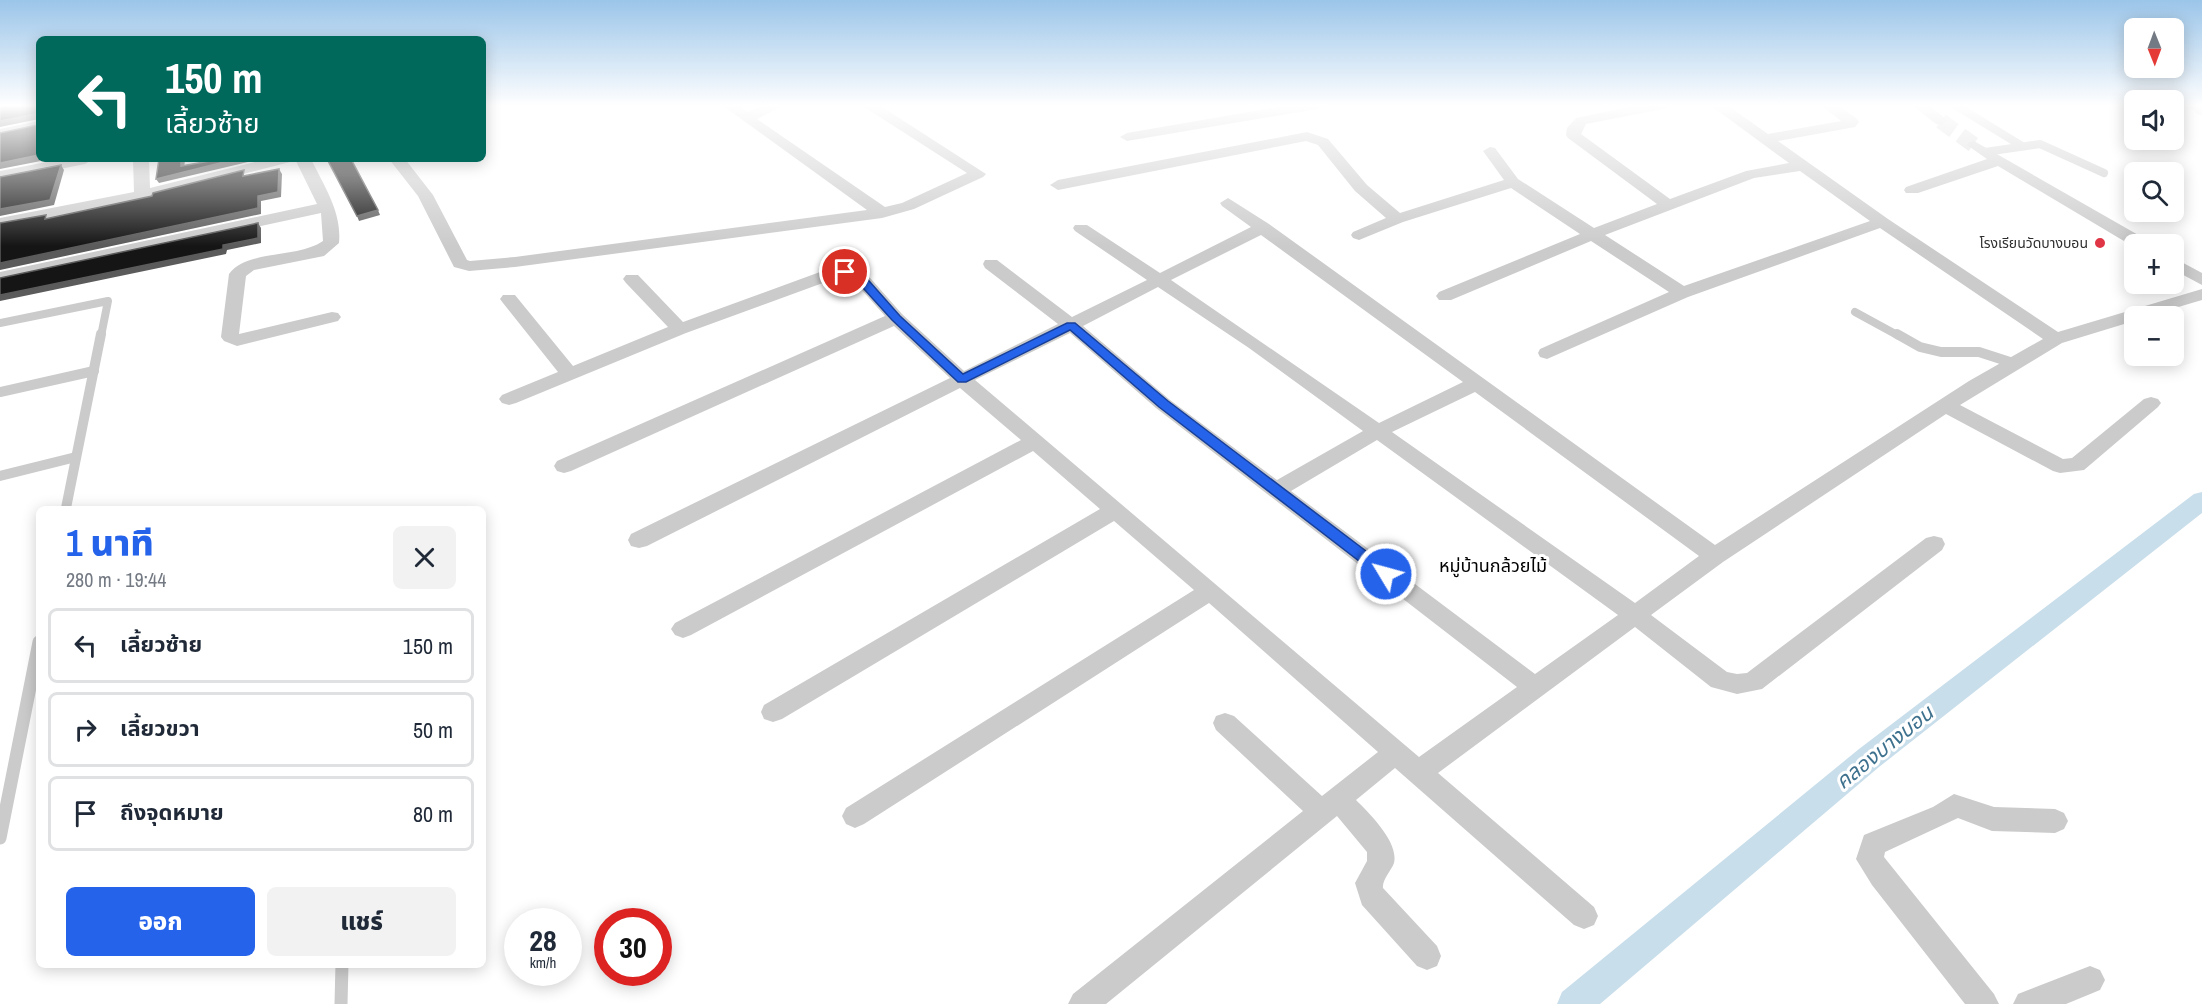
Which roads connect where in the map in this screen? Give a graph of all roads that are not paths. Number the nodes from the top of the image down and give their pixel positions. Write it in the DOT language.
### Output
graph roads {
  1 [pos="794,152"];
  2 [pos="943,152"];
  3 [pos="1226,152"];
  4 [pos="1331,152"];
  5 [pos="1491,152"];
  6 [pos="1596,152"];
  7 [pos="1784,152"];
  8 [pos="1991,152"];
  9 [pos="2057,152"];
  10 [pos="1985,153"];
  11 [pos="70,162"];
  12 [pos="141,162"];
  13 [pos="273,162"];
  14 [pos="304,162"];
  15 [pos="399,162"];
  16 [pos="1802,166"];
  17 [pos="2104,173"];
  18 [pos="0,176"];
  19 [pos="1514,182"];
  20 [pos="1058,185"];
  21 [pos="1912,190"];
  22 [pos="142,195"];
  23 [pos="1228,203"];
  24 [pos="1669,206"];
  25 [pos="326,207"];
  26 [pos="882,213"];
  27 [pos="1397,219"];
  28 [pos="1882,222"];
  29 [pos="0,223"];
  30 [pos="1263,227"];
  31 [pos="1081,228"];
  32 [pos="1359,234"];
  33 [pos="2124,234"];
  34 [pos="1591,235"];
  35 [pos="991,264"];
  36 [pos="2184,269"];
  37 [pos="0,277"];
  38 [pos="632,279"];
  39 [pos="1160,279"];
  40 [pos="2202,280"];
  41 [pos="1682,293"];
  42 [pos="2202,294"];
  43 [pos="1445,296"];
  44 [pos="509,299"];
  45 [pos="1855,312"];
  46 [pos="332,317"];
  47 [pos="896,318"];
  48 [pos="0,323"];
  49 [pos="1071,325"];
  50 [pos="680,329"];
  51 [pos="2056,339"];
  52 [pos="1547,352"];
  53 [pos="2013,363"];
  54 [pos="94,371"];
  55 [pos="570,374"];
  56 [pos="962,379"];
  57 [pos="1477,383"];
  58 [pos="0,392"];
  59 [pos="509,399"];
  60 [pos="2151,403"];
  61 [pos="1946,406"];
  62 [pos="1378,431"];
  63 [pos="1035,441"];
  64 [pos="76,457"];
  65 [pos="564,466"];
  66 [pos="0,476"];
  67 [pos="1275,490"];
  68 [pos="66,506"];
  69 [pos="1115,510"];
  70 [pos="639,540"];
  71 [pos="1934,544"];
  72 [pos="1714,556"];
  73 [pos="1210,591"];
  74 [pos="1634,614"];
  75 [pos="683,629"];
  76 [pos="36,657"];
  77 [pos="1534,687"];
  78 [pos="773,712"];
  79 [pos="1225,723"];
  80 [pos="1396,752"];
  81 [pos="1419,772"];
  82 [pos="1330,806"];
  83 [pos="855,816"];
  84 [pos="2055,821"];
  85 [pos="0,838"];
  86 [pos="1584,916"];
  87 [pos="1427,956"];
  88 [pos="342,968"];
  89 [pos="2090,980"];
  90 [pos="341,1004"];
  91 [pos="1083,1004"];
  92 [pos="1984,1004"];
  93 [pos="2028,1004"];
  1 -- 26 [label="street"];
  2 -- 26 [label="street"];
  3 -- 20 [label="street"];
  4 -- 27 [label="street"];
  5 -- 19 [label="street"];
  6 -- 24 [label="street"];
  7 -- 16 [label="street"];
  8 -- 10 [label="lane"];
  9 -- 17 [label="lane"];
  10 -- 21 [label="street"];
  10 -- 33 [label="street"];
  11 -- 18 [label="street"];
  12 -- 22 [label="street"];
  13 -- 22 [label="street"];
  14 -- 25 [label="street"];
  15 -- 26 [label="street"];
  16 -- 24 [label="street"];
  16 -- 28 [label="street"];
  19 -- 27 [label="street"];
  19 -- 34 [label="street"];
  22 -- 29 [label="street"];
  23 -- 30 [label="street"];
  24 -- 34 [label="street"];
  25 -- 37 [label="street"];
  25 -- 46 [label="street"];
  27 -- 32 [label="street"];
  28 -- 41 [label="street"];
  28 -- 51 [label="street"];
  30 -- 39 [label="street"];
  30 -- 57 [label="street"];
  31 -- 39 [label="street"];
  34 -- 41 [label="street"];
  34 -- 43 [label="street"];
  35 -- 49 [label="street"];
  36 -- 40 [label="street"];
  38 -- 50 [label="street"];
  39 -- 49 [label="street"];
  39 -- 62 [label="street"];
  41 -- 52 [label="street"];
  42 -- 51 [label="street"];
  44 -- 55 [label="street"];
  45 -- 53 [label="lane"];
  47 -- 50 [label="street"];
  47 -- 56 [label="street"];
  47 -- 65 [label="street"];
  48 -- 54 [label="lane"];
  49 -- 56 [label="street"];
  49 -- 67 [label="street"];
  50 -- 55 [label="street"];
  51 -- 53 [label="street"];
  53 -- 61 [label="street"];
  54 -- 58 [label="lane"];
  54 -- 64 [label="lane"];
  55 -- 59 [label="street"];
  56 -- 63 [label="street"];
  56 -- 70 [label="street"];
  57 -- 62 [label="street"];
  57 -- 72 [label="street"];
  60 -- 61 [label="street"];
  61 -- 72 [label="street"];
  62 -- 67 [label="street"];
  62 -- 74 [label="street"];
  63 -- 69 [label="street"];
  63 -- 75 [label="street"];
  64 -- 66 [label="lane"];
  64 -- 68 [label="lane"];
  67 -- 77 [label="street"];
  69 -- 73 [label="street"];
  69 -- 78 [label="street"];
  71 -- 74 [label="street"];
  72 -- 74 [label="street"];
  73 -- 80 [label="street"];
  73 -- 83 [label="street"];
  74 -- 77 [label="street"];
  76 -- 85 [label="lane"];
  77 -- 81 [label="street"];
  79 -- 82 [label="street"];
  80 -- 81 [label="street"];
  80 -- 82 [label="street"];
  81 -- 86 [label="street"];
  82 -- 87 [label="street"];
  82 -- 91 [label="street"];
  84 -- 92 [label="street"];
  88 -- 90 [label="lane"];
  89 -- 93 [label="street"];
}
